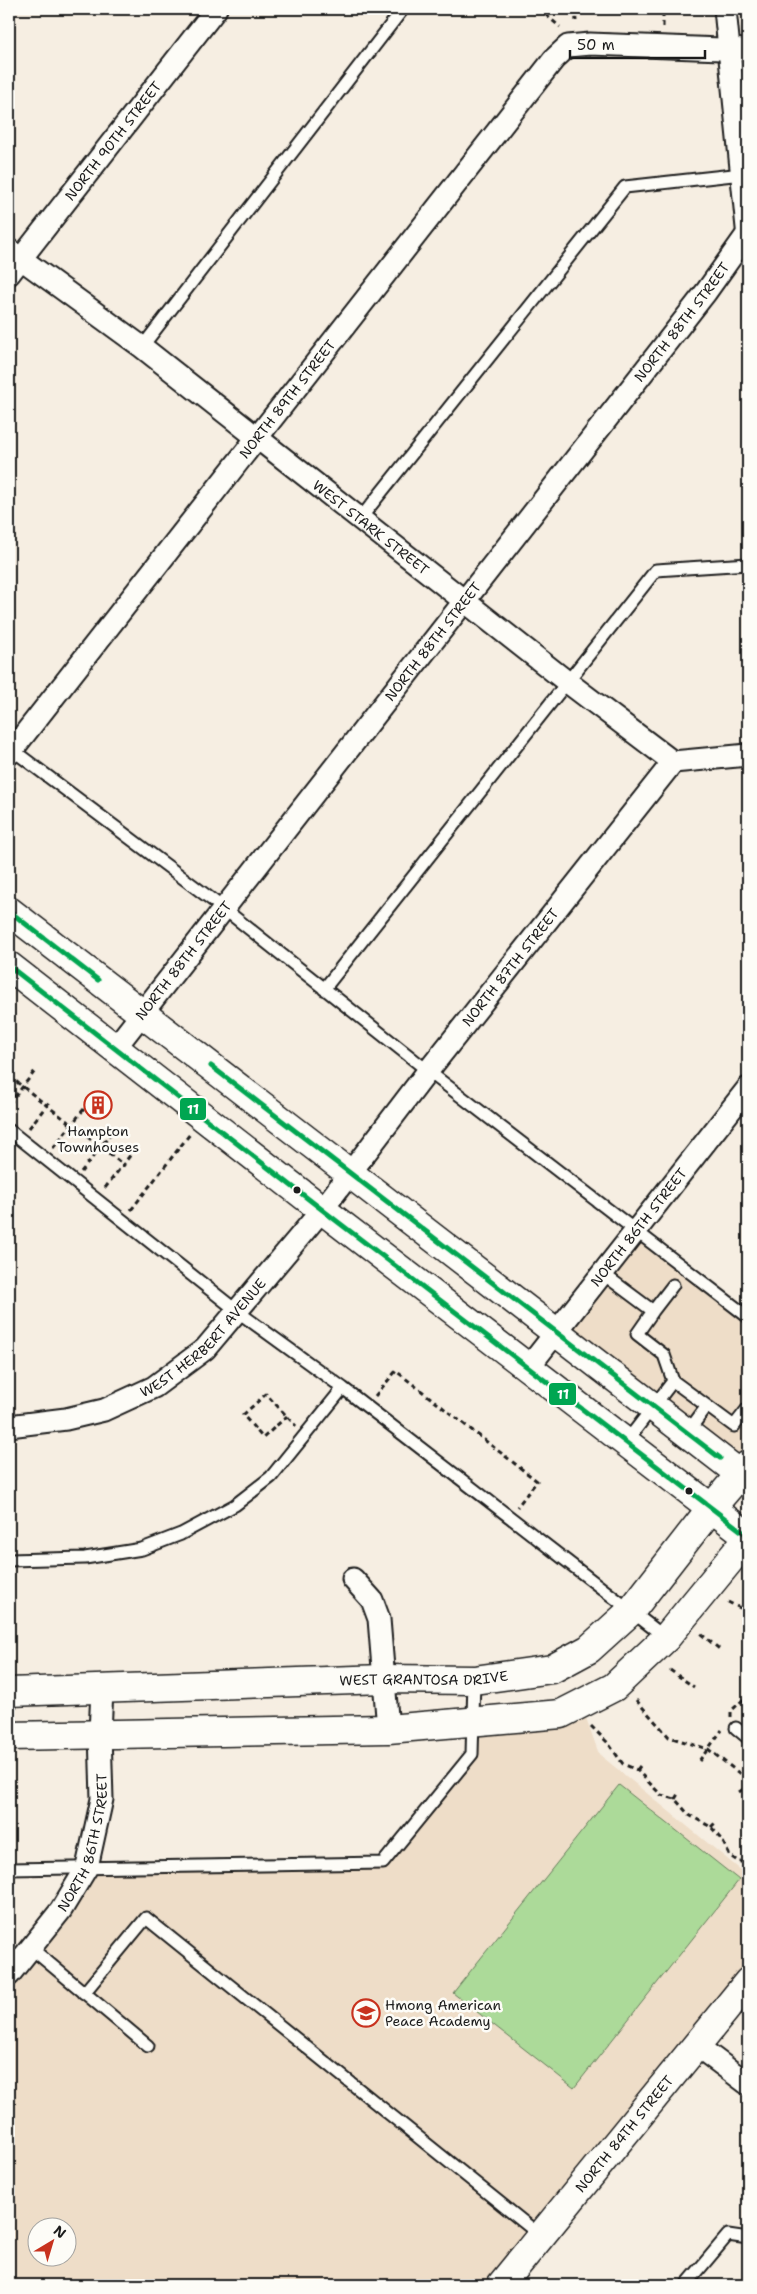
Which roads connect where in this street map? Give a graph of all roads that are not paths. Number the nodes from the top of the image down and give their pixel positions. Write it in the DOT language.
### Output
graph roads {
  1 [pos="216,9"];
  2 [pos="403,9"];
  3 [pos="725,9"];
  4 [pos="739,50"];
  5 [pos="742,174"];
  6 [pos="748,234"];
  7 [pos="748,238"];
  8 [pos="13,261"];
  9 [pos="142,347"];
  10 [pos="257,438"];
  11 [pos="360,519"];
  12 [pos="748,564"];
  13 [pos="463,600"];
  14 [pos="566,681"];
  15 [pos="10,750"];
  16 [pos="748,755"];
  17 [pos="673,762"];
  18 [pos="223,908"];
  19 [pos="9,911"];
  20 [pos="9,966"];
  21 [pos="324,989"];
  22 [pos="141,1013"];
  23 [pos="114,1048"];
  24 [pos="428,1071"];
  25 [pos="748,1088"];
  26 [pos="9,1130"];
  27 [pos="350,1174"];
  28 [pos="322,1210"];
  29 [pos="635,1231"];
  30 [pos="602,1273"];
  31 [pos="673,1285"];
  32 [pos="237,1311"];
  33 [pos="653,1311"];
  34 [pos="748,1317"];
  35 [pos="556,1331"];
  36 [pos="528,1368"];
  37 [pos="673,1381"];
  38 [pos="344,1388"];
  39 [pos="653,1406"];
  40 [pos="707,1406"];
  41 [pos="748,1408"];
  42 [pos="9,1426"];
  43 [pos="687,1432"];
  44 [pos="626,1442"];
  45 [pos="746,1473"];
  46 [pos="712,1507"];
  47 [pos="748,1537"];
  48 [pos="9,1560"];
  49 [pos="353,1579"];
  50 [pos="631,1611"];
  51 [pos="666,1638"];
  52 [pos="384,1679"];
  53 [pos="474,1680"];
  54 [pos="102,1690"];
  55 [pos="9,1692"];
  56 [pos="474,1722"];
  57 [pos="736,1728"];
  58 [pos="388,1729"];
  59 [pos="100,1733"];
  60 [pos="9,1736"];
  61 [pos="748,1738"];
  62 [pos="86,1867"];
  63 [pos="9,1870"];
  64 [pos="30,1948"];
  65 [pos="9,1975"];
  66 [pos="748,1982"];
  67 [pos="84,1993"];
  68 [pos="696,2045"];
  69 [pos="148,2046"];
  70 [pos="748,2084"];
  71 [pos="542,2236"];
  72 [pos="748,2238"];
  73 [pos="501,2285"];
  74 [pos="686,2285"];
  1 -- 8 [label="street, NORTH 90TH STREET"];
  2 -- 9 [label="lane"];
  3 -- 4 [label="street"];
  4 -- 5 [label="street"];
  4 -- 10 [label="street, NORTH 89TH STREET"];
  5 -- 6 [label="street"];
  5 -- 11 [label="lane"];
  6 -- 7 [label="street"];
  6 -- 13 [label="street, NORTH 88TH STREET"];
  8 -- 9 [label="street, WEST STARK STREET"];
  9 -- 10 [label="street, WEST STARK STREET"];
  10 -- 11 [label="street, WEST STARK STREET"];
  10 -- 15 [label="street, NORTH 89TH STREET"];
  11 -- 13 [label="street, WEST STARK STREET"];
  12 -- 14 [label="lane"];
  13 -- 14 [label="street, WEST STARK STREET"];
  13 -- 18 [label="street, NORTH 88TH STREET"];
  14 -- 17 [label="street, WEST STARK STREET"];
  14 -- 21 [label="lane"];
  15 -- 18 [label="lane"];
  16 -- 17 [label="street"];
  17 -- 24 [label="street, NORTH 87TH STREET"];
  18 -- 21 [label="lane"];
  18 -- 22 [label="street, NORTH 88TH STREET"];
  19 -- 22 [label="street"];
  20 -- 23 [label="street"];
  21 -- 24 [label="lane"];
  22 -- 23 [label="street, NORTH 88TH STREET"];
  22 -- 27 [label="street"];
  23 -- 28 [label="street"];
  24 -- 27 [label="street, NORTH 87TH STREET"];
  24 -- 29 [label="lane"];
  25 -- 29 [label="street, NORTH 86TH STREET"];
  26 -- 32 [label="lane"];
  27 -- 28 [label="street, WEST HERBERT AVENUE"];
  27 -- 35 [label="street"];
  28 -- 32 [label="street, WEST HERBERT AVENUE"];
  28 -- 36 [label="street"];
  29 -- 30 [label="street, NORTH 86TH STREET"];
  29 -- 34 [label="lane"];
  30 -- 33 [label="lane"];
  30 -- 35 [label="street, NORTH 86TH STREET"];
  31 -- 33 [label="lane"];
  32 -- 38 [label="lane"];
  32 -- 42 [label="street, WEST HERBERT AVENUE"];
  33 -- 37 [label="lane"];
  35 -- 36 [label="street, NORTH 86TH STREET"];
  35 -- 39 [label="street"];
  36 -- 44 [label="street"];
  37 -- 39 [label="lane"];
  37 -- 40 [label="lane"];
  38 -- 48 [label="lane"];
  38 -- 50 [label="lane"];
  39 -- 43 [label="street"];
  39 -- 44 [label="lane"];
  40 -- 41 [label="lane"];
  40 -- 43 [label="lane"];
  43 -- 45 [label="street"];
  44 -- 46 [label="street"];
  45 -- 46 [label="street, WEST GRANTOSA DRIVE"];
  46 -- 47 [label="street"];
  46 -- 50 [label="street, WEST GRANTOSA DRIVE"];
  47 -- 51 [label="street"];
  49 -- 52 [label="street"];
  50 -- 51 [label="lane"];
  50 -- 53 [label="street, WEST GRANTOSA DRIVE"];
  51 -- 56 [label="street"];
  52 -- 53 [label="street, WEST GRANTOSA DRIVE"];
  52 -- 54 [label="street, WEST GRANTOSA DRIVE"];
  52 -- 58 [label="street"];
  53 -- 56 [label="lane"];
  54 -- 55 [label="street, WEST GRANTOSA DRIVE"];
  54 -- 59 [label="street, NORTH 86TH STREET"];
  56 -- 58 [label="street"];
  56 -- 62 [label="lane"];
  57 -- 61 [label="lane"];
  58 -- 59 [label="street"];
  59 -- 60 [label="street"];
  59 -- 62 [label="street, NORTH 86TH STREET"];
  62 -- 63 [label="lane"];
  62 -- 64 [label="street, NORTH 86TH STREET"];
  64 -- 65 [label="street, NORTH 86TH STREET"];
  64 -- 67 [label="lane"];
  66 -- 68 [label="street, NORTH 84TH STREET"];
  67 -- 69 [label="lane"];
  67 -- 71 [label="lane"];
  68 -- 70 [label="street"];
  68 -- 71 [label="street, NORTH 84TH STREET"];
  71 -- 73 [label="street, NORTH 84TH STREET"];
  72 -- 74 [label="lane"];
}
